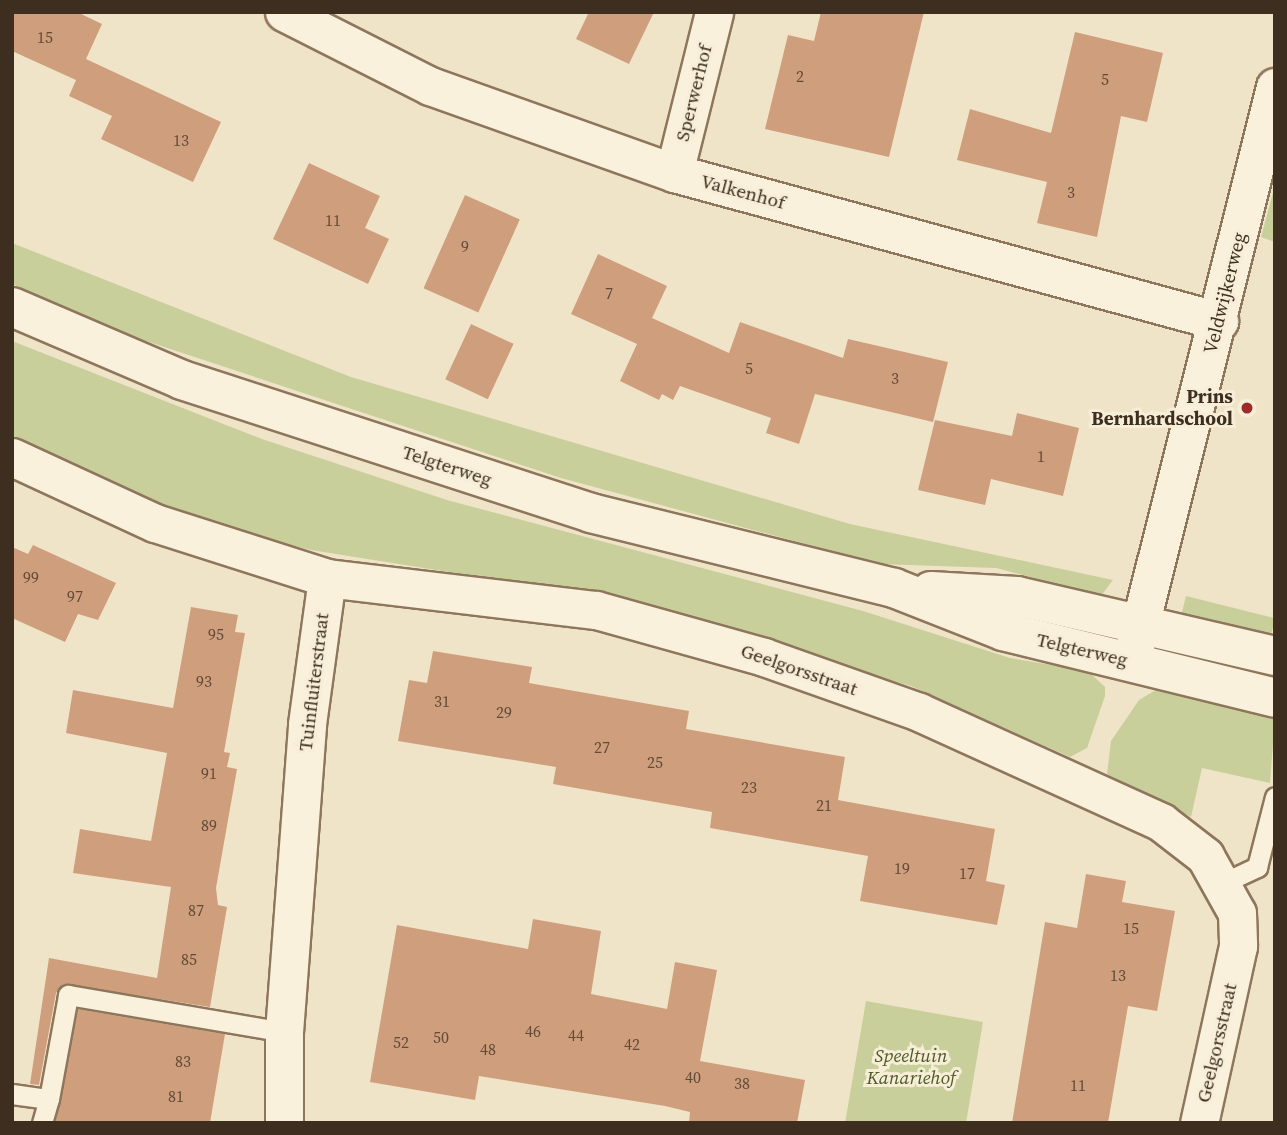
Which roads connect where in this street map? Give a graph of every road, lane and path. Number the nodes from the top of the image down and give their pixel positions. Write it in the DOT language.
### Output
graph roads {
  1 [pos="284,12"];
  2 [pos="714,12"];
  3 [pos="1275,87"];
  4 [pos="674,173"];
  5 [pos="12,307"];
  6 [pos="1219,321"];
  7 [pos="12,457"];
  8 [pos="327,578"];
  9 [pos="894,588"];
  10 [pos="1141,624"];
  11 [pos="1275,656"];
  12 [pos="1131,661"];
  13 [pos="1275,698"];
  14 [pos="1275,797"];
  15 [pos="1223,883"];
  16 [pos="284,1032"];
  17 [pos="12,1094"];
  18 [pos="49,1099"];
  19 [pos="288,1122"];
  20 [pos="42,1123"];
  21 [pos="1199,1123"];
  1 -- 4 [label="street, Valkenhof"];
  2 -- 4 [label="street, Sperwerhof"];
  3 -- 6 [label="street, Veldwijkerweg"];
  4 -- 6 [label="street, Valkenhof"];
  5 -- 9 [label="street, Telgterweg"];
  6 -- 10 [label="street, Veldwijkerweg"];
  7 -- 8 [label="street"];
  8 -- 15 [label="street, Geelgorsstraat"];
  8 -- 16 [label="street, Tuinfluiterstraat"];
  9 -- 10 [label="street, Telgterweg"];
  9 -- 12 [label="street, Telgterweg"];
  10 -- 11 [label="street, Telgterweg"];
  10 -- 12 [label="street, Veldwijkerweg"];
  12 -- 13 [label="street, Telgterweg"];
  14 -- 15 [label="lane"];
  15 -- 21 [label="street, Geelgorsstraat"];
  16 -- 18 [label="lane"];
  16 -- 19 [label="street, Tuinfluiterstraat"];
  17 -- 18 [label="lane"];
  18 -- 20 [label="lane"];
}
